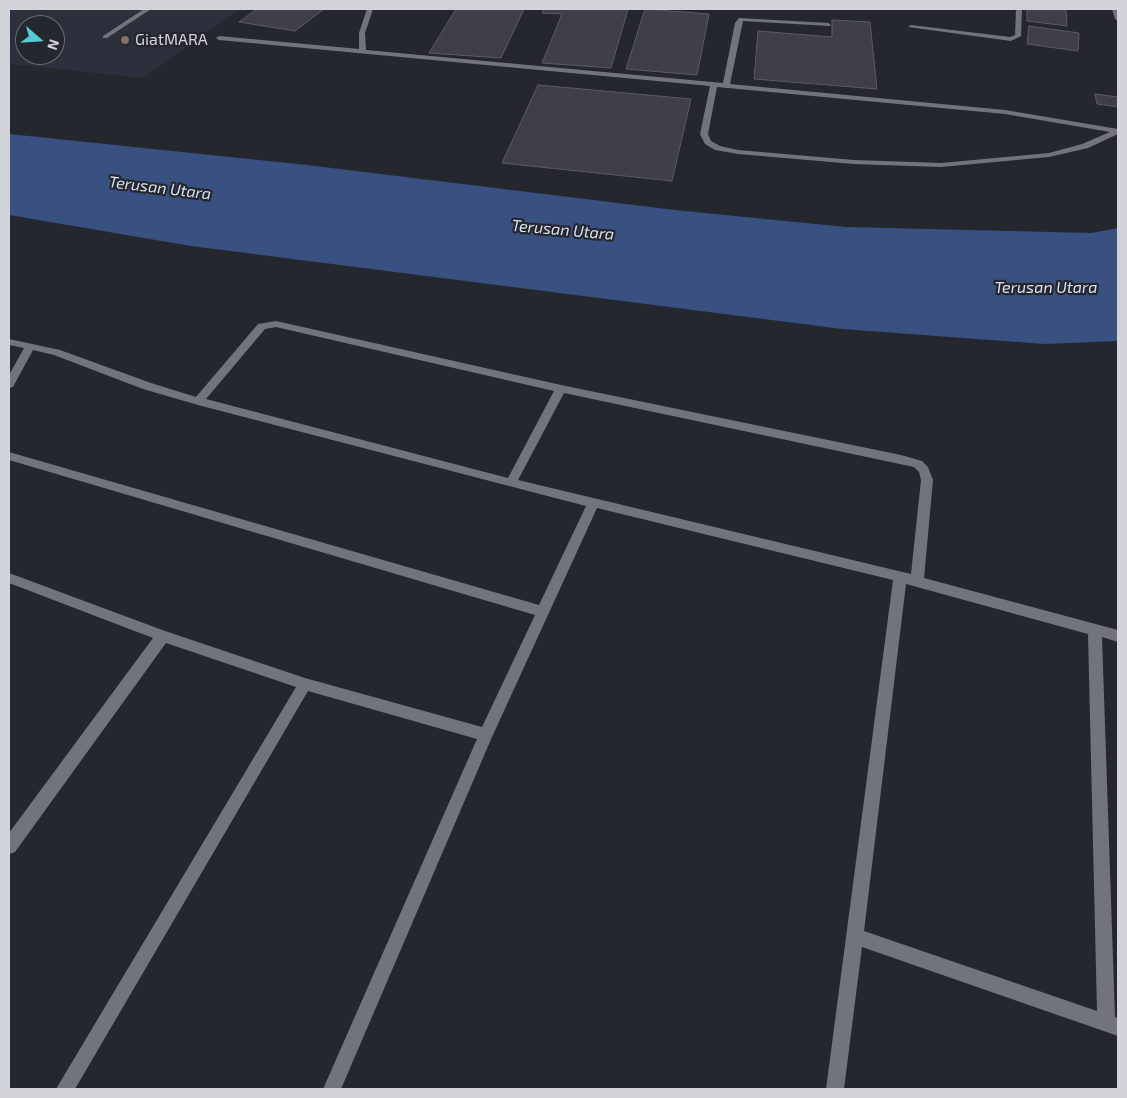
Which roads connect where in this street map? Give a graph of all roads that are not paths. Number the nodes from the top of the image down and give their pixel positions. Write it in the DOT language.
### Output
graph roads {
  1 [pos="148,9"];
  2 [pos="370,9"];
  3 [pos="1019,9"];
  4 [pos="1115,9"];
  5 [pos="1118,20"];
  6 [pos="828,25"];
  7 [pos="911,27"];
  8 [pos="105,37"];
  9 [pos="219,38"];
  10 [pos="363,51"];
  11 [pos="714,85"];
  12 [pos="726,86"];
  13 [pos="1118,131"];
  14 [pos="9,342"];
  15 [pos="30,346"];
  16 [pos="9,384"];
  17 [pos="560,389"];
  18 [pos="198,401"];
  19 [pos="9,456"];
  20 [pos="511,483"];
  21 [pos="593,503"];
  22 [pos="900,577"];
  23 [pos="9,578"];
  24 [pos="917,581"];
  25 [pos="543,612"];
  26 [pos="1095,630"];
  27 [pos="163,636"];
  28 [pos="1118,636"];
  29 [pos="305,684"];
  30 [pos="486,735"];
  31 [pos="9,846"];
  32 [pos="855,936"];
  33 [pos="1112,1025"];
  34 [pos="65,1089"];
  35 [pos="332,1089"];
  36 [pos="835,1089"];
  1 -- 8 [label="street"];
  2 -- 10 [label="street"];
  3 -- 7 [label="street"];
  4 -- 5 [label="street"];
  6 -- 12 [label="street"];
  9 -- 10 [label="street"];
  10 -- 11 [label="street"];
  11 -- 12 [label="street"];
  11 -- 13 [label="street"];
  12 -- 13 [label="street"];
  14 -- 15 [label="street"];
  15 -- 16 [label="street"];
  15 -- 18 [label="street"];
  17 -- 18 [label="street"];
  17 -- 20 [label="street"];
  17 -- 24 [label="street"];
  18 -- 20 [label="street"];
  19 -- 25 [label="street"];
  20 -- 21 [label="street"];
  21 -- 22 [label="street"];
  21 -- 25 [label="street"];
  22 -- 24 [label="street"];
  22 -- 32 [label="street"];
  23 -- 27 [label="street"];
  24 -- 26 [label="street"];
  25 -- 30 [label="street"];
  26 -- 28 [label="street"];
  26 -- 33 [label="street"];
  27 -- 29 [label="street"];
  27 -- 31 [label="street"];
  29 -- 30 [label="street"];
  29 -- 34 [label="street"];
  30 -- 35 [label="street"];
  32 -- 33 [label="street"];
  32 -- 36 [label="street"];
}
